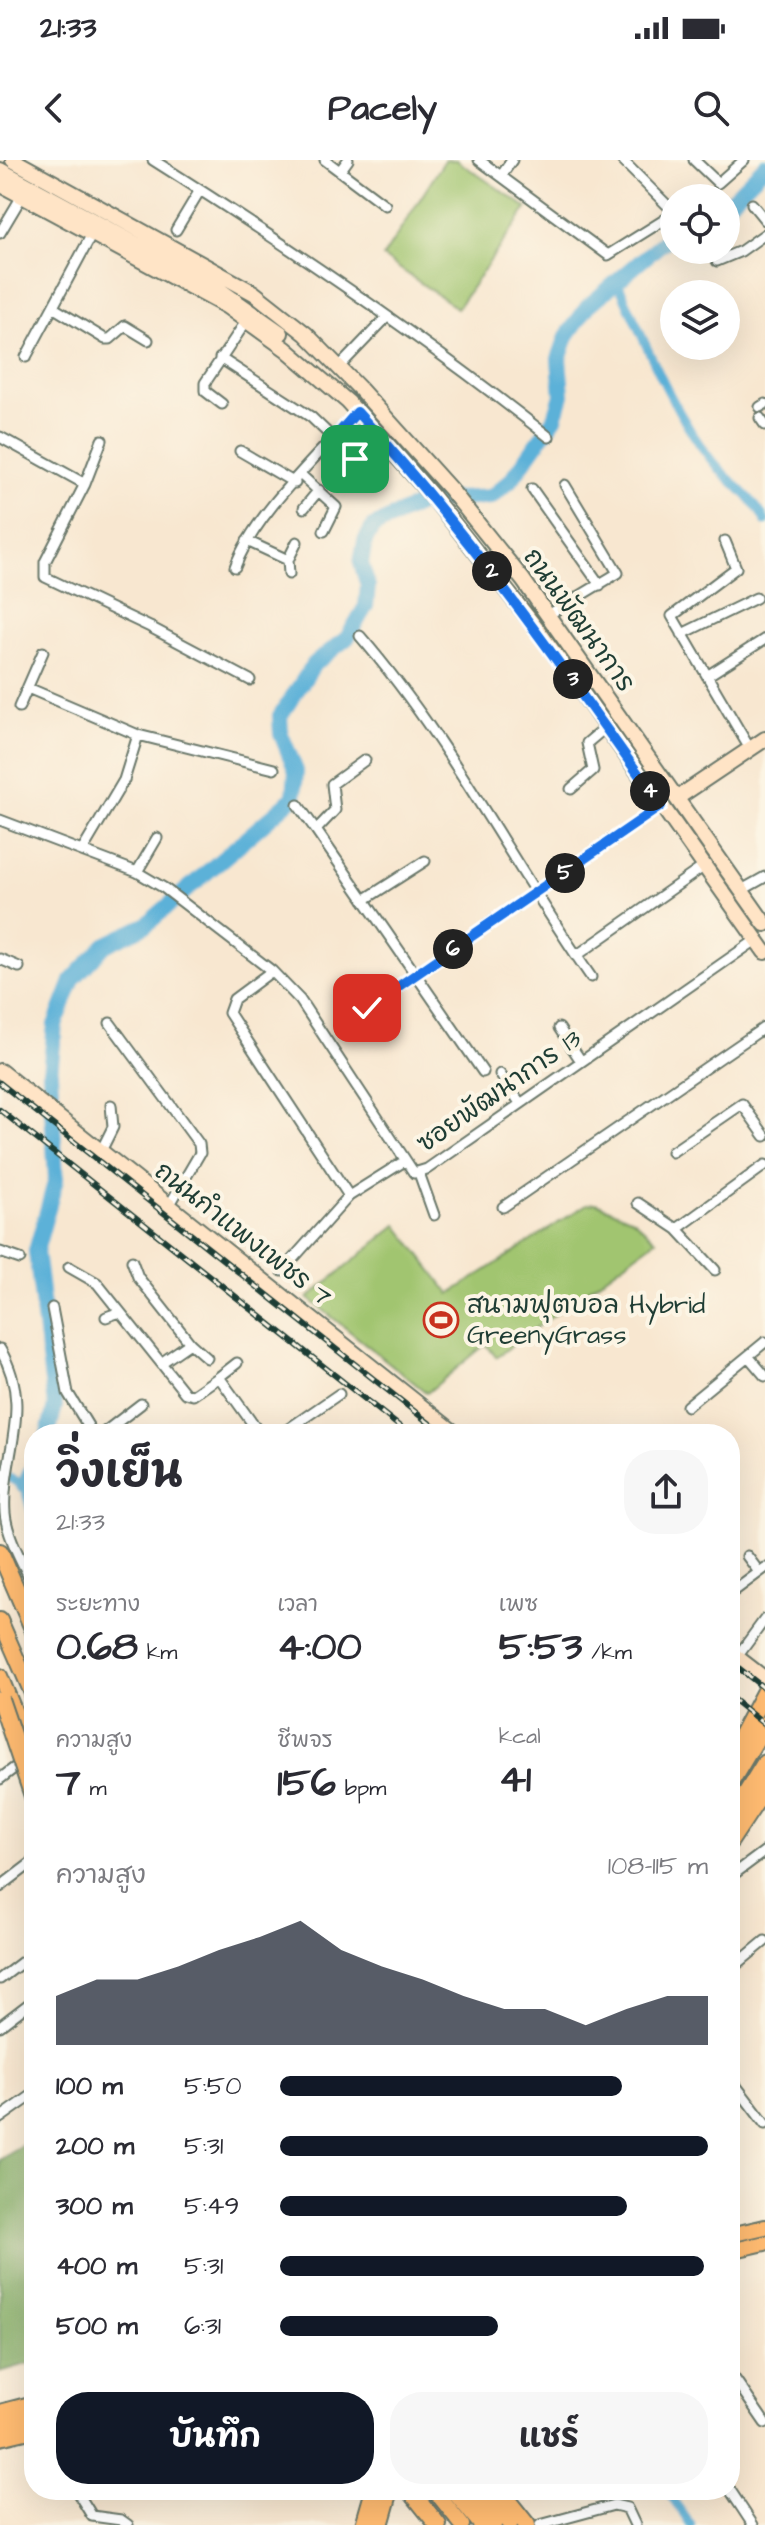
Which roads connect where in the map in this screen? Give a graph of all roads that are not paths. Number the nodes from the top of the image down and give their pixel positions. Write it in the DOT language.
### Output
graph roads {
  1 [pos="13,160"];
  2 [pos="153,160"];
  3 [pos="325,160"];
  4 [pos="348,160"];
  5 [pos="479,160"];
  6 [pos="512,160"];
  7 [pos="622,160"];
  8 [pos="694,160"];
  9 [pos="744,160"];
  10 [pos="0,163"];
  11 [pos="0,170"];
  12 [pos="340,171"];
  13 [pos="501,176"];
  14 [pos="0,184"];
  15 [pos="200,190"];
  16 [pos="22,196"];
  17 [pos="752,204"];
  18 [pos="385,205"];
  19 [pos="765,220"];
  20 [pos="176,230"];
  21 [pos="0,233"];
  22 [pos="92,234"];
  23 [pos="765,234"];
  24 [pos="740,251"];
  25 [pos="54,308"];
  26 [pos="386,318"];
  27 [pos="247,320"];
  28 [pos="148,340"];
  29 [pos="26,357"];
  30 [pos="220,358"];
  31 [pos="336,364"];
  32 [pos="222,404"];
  33 [pos="352,407"];
  34 [pos="548,436"];
  35 [pos="0,437"];
  36 [pos="335,437"];
  37 [pos="102,440"];
  38 [pos="240,451"];
  39 [pos="355,459"];
  40 [pos="298,479"];
  41 [pos="85,484"];
  42 [pos="565,485"];
  43 [pos="532,489"];
  44 [pos="319,490"];
  45 [pos="304,508"];
  46 [pos="324,531"];
  47 [pos="247,541"];
  48 [pos="725,541"];
  49 [pos="297,542"];
  50 [pos="288,560"];
  51 [pos="235,567"];
  52 [pos="289,574"];
  53 [pos="600,585"];
  54 [pos="756,598"];
  55 [pos="548,615"];
  56 [pos="682,634"];
  57 [pos="360,636"];
  58 [pos="765,639"];
  59 [pos="43,652"];
  60 [pos="707,676"];
  61 [pos="250,680"];
  62 [pos="28,688"];
  63 [pos="19,707"];
  64 [pos="606,727"];
  65 [pos="138,735"];
  66 [pos="765,739"];
  67 [pos="750,749"];
  68 [pos="365,760"];
  69 [pos="274,769"];
  70 [pos="571,789"];
  71 [pos="677,798"];
  72 [pos="298,805"];
  73 [pos="661,806"];
  74 [pos="0,820"];
  75 [pos="316,830"];
  76 [pos="157,838"];
  77 [pos="82,851"];
  78 [pos="425,861"];
  79 [pos="703,867"];
  80 [pos="137,872"];
  81 [pos="765,877"];
  82 [pos="740,891"];
  83 [pos="534,894"];
  84 [pos="364,900"];
  85 [pos="765,924"];
  86 [pos="760,946"];
  87 [pos="576,956"];
  88 [pos="0,959"];
  89 [pos="19,967"];
  90 [pos="272,971"];
  91 [pos="415,974"];
  92 [pos="591,977"];
  93 [pos="367,1008"];
  94 [pos="110,1023"];
  95 [pos="765,1027"];
  96 [pos="559,1028"];
  97 [pos="581,1061"];
  98 [pos="0,1071"];
  99 [pos="483,1072"];
  100 [pos="500,1074"];
  101 [pos="520,1103"];
  102 [pos="111,1105"];
  103 [pos="765,1136"];
  104 [pos="101,1151"];
  105 [pos="672,1152"];
  106 [pos="403,1162"];
  107 [pos="765,1165"];
  108 [pos="419,1173"];
  109 [pos="349,1196"];
  110 [pos="638,1203"];
  111 [pos="169,1206"];
  112 [pos="503,1207"];
  113 [pos="434,1215"];
  114 [pos="677,1229"];
  115 [pos="0,1252"];
  116 [pos="20,1259"];
  117 [pos="132,1261"];
  118 [pos="69,1267"];
  119 [pos="715,1270"];
  120 [pos="282,1271"];
  121 [pos="52,1308"];
  122 [pos="120,1312"];
  123 [pos="106,1317"];
  124 [pos="765,1342"];
  125 [pos="190,1343"];
  126 [pos="0,1349"];
  127 [pos="748,1356"];
  128 [pos="207,1358"];
  129 [pos="161,1363"];
  130 [pos="237,1363"];
  131 [pos="765,1376"];
  132 [pos="219,1377"];
  133 [pos="339,1394"];
  134 [pos="141,1404"];
  135 [pos="687,1406"];
  136 [pos="85,1424"];
  137 [pos="115,1424"];
  138 [pos="253,1424"];
  139 [pos="296,1424"];
  140 [pos="443,1424"];
  141 [pos="0,1552"];
  142 [pos="747,1556"];
  143 [pos="24,1563"];
  144 [pos="762,1570"];
  145 [pos="740,1586"];
  146 [pos="24,1608"];
  147 [pos="765,1619"];
  148 [pos="0,1620"];
  149 [pos="740,1646"];
  150 [pos="740,1659"];
  151 [pos="24,1675"];
  152 [pos="0,1676"];
  153 [pos="765,1679"];
  154 [pos="765,1691"];
  155 [pos="0,1699"];
  156 [pos="765,1724"];
  157 [pos="24,1732"];
  158 [pos="740,1738"];
  159 [pos="24,1762"];
  160 [pos="765,1763"];
  161 [pos="740,1766"];
  162 [pos="24,1770"];
  163 [pos="0,1779"];
  164 [pos="765,1788"];
  165 [pos="740,1804"];
  166 [pos="740,1826"];
  167 [pos="765,1851"];
  168 [pos="24,1869"];
  169 [pos="740,1870"];
  170 [pos="0,1887"];
  171 [pos="765,1941"];
  172 [pos="24,1961"];
  173 [pos="740,1962"];
  174 [pos="0,1979"];
  175 [pos="24,2008"];
  176 [pos="0,2026"];
  177 [pos="740,2091"];
  178 [pos="24,2101"];
  179 [pos="0,2118"];
  180 [pos="765,2124"];
  181 [pos="765,2227"];
  182 [pos="740,2233"];
  183 [pos="765,2243"];
  184 [pos="740,2249"];
  185 [pos="740,2395"];
  186 [pos="24,2406"];
  187 [pos="0,2412"];
  188 [pos="24,2419"];
  189 [pos="765,2423"];
  190 [pos="0,2425"];
  191 [pos="24,2432"];
  192 [pos="0,2438"];
  193 [pos="82,2500"];
  194 [pos="371,2500"];
  195 [pos="387,2500"];
  196 [pos="418,2500"];
  197 [pos="442,2500"];
  198 [pos="460,2500"];
  199 [pos="473,2500"];
  200 [pos="494,2500"];
  201 [pos="499,2500"];
  202 [pos="737,2500"];
  203 [pos="128,2525"];
  204 [pos="364,2525"];
  205 [pos="380,2525"];
  206 [pos="438,2525"];
  207 [pos="462,2525"];
  208 [pos="481,2525"];
  209 [pos="494,2525"];
  210 [pos="510,2525"];
  211 [pos="527,2525"];
  212 [pos="540,2525"];
  213 [pos="635,2525"];
  214 [pos="753,2525"];
  1 -- 31 [label="main road, ถนนพัฒนาการ"];
  2 -- 15 [label="street"];
  3 -- 12 [label="street"];
  4 -- 12 [label="street"];
  5 -- 13 [label="street"];
  6 -- 13 [label="street"];
  7 -- 13 [label="street"];
  8 -- 9 [label="street"];
  10 -- 31 [label="main road, ถนนพัฒนาการ"];
  11 -- 33 [label="main road, ถนนพัฒนาการ"];
  12 -- 18 [label="street"];
  14 -- 16 [label="main road, ถนนพัฒนาการ"];
  15 -- 20 [label="street"];
  15 -- 26 [label="street"];
  16 -- 21 [label="street"];
  16 -- 22 [label="main road, ถนนพัฒนาการ"];
  17 -- 19 [label="street"];
  22 -- 25 [label="street"];
  22 -- 27 [label="main road, ถนนพัฒนาการ"];
  23 -- 24 [label="street"];
  25 -- 28 [label="street"];
  25 -- 29 [label="street"];
  26 -- 31 [label="street"];
  26 -- 34 [label="street"];
  27 -- 30 [label="street"];
  27 -- 33 [label="main road, ถนนพัฒนาการ"];
  30 -- 32 [label="street"];
  30 -- 36 [label="street"];
  31 -- 55 [label="main road, ถนนพัฒนาการ"];
  33 -- 36 [label="street"];
  33 -- 64 [label="main road, ถนนพัฒนาการ"];
  35 -- 41 [label="street"];
  36 -- 39 [label="street"];
  36 -- 40 [label="street"];
  37 -- 41 [label="street"];
  38 -- 40 [label="street"];
  40 -- 44 [label="street"];
  40 -- 47 [label="street"];
  41 -- 61 [label="street"];
  42 -- 53 [label="street"];
  43 -- 53 [label="street"];
  44 -- 45 [label="street"];
  44 -- 46 [label="street"];
  47 -- 50 [label="street"];
  47 -- 51 [label="street"];
  48 -- 56 [label="street"];
  49 -- 50 [label="street"];
  50 -- 52 [label="street"];
  53 -- 55 [label="street"];
  54 -- 56 [label="street"];
  55 -- 71 [label="main road, ถนนพัฒนาการ"];
  56 -- 60 [label="street"];
  57 -- 83 [label="street"];
  58 -- 60 [label="street"];
  59 -- 62 [label="street"];
  60 -- 67 [label="street"];
  62 -- 63 [label="street"];
  62 -- 65 [label="street"];
  64 -- 70 [label="street"];
  64 -- 73 [label="main road, ถนนพัฒนาการ"];
  65 -- 69 [label="street"];
  65 -- 77 [label="street"];
  66 -- 67 [label="main road"];
  67 -- 71 [label="main road"];
  68 -- 75 [label="street"];
  71 -- 82 [label="main road, ถนนพัฒนาการ"];
  72 -- 75 [label="street"];
  73 -- 79 [label="main road, ถนนพัฒนาการ"];
  73 -- 83 [label="street"];
  74 -- 77 [label="street, ซอยพัฒนาการ 13"];
  75 -- 84 [label="street"];
  76 -- 80 [label="street"];
  77 -- 80 [label="street, ซอยพัฒนาการ 13"];
  78 -- 84 [label="street"];
  79 -- 86 [label="main road, ถนนพัฒนาการ"];
  79 -- 87 [label="street"];
  80 -- 90 [label="street, ซอยพัฒนาการ 13"];
  81 -- 82 [label="street"];
  82 -- 85 [label="main road, ถนนพัฒนาการ"];
  83 -- 87 [label="street"];
  83 -- 91 [label="street"];
  84 -- 91 [label="street"];
  86 -- 97 [label="street, ซอยพัฒนาการ 13"];
  87 -- 92 [label="street"];
  88 -- 89 [label="street"];
  90 -- 106 [label="street, ซอยพัฒนาการ 13"];
  90 -- 109 [label="street"];
  91 -- 93 [label="street"];
  91 -- 99 [label="street"];
  94 -- 111 [label="street"];
  95 -- 112 [label="street"];
  96 -- 97 [label="street"];
  97 -- 101 [label="street, ซอยพัฒนาการ 13"];
  98 -- 104 [label="main road, ถนนกำแพงเพชร 7"];
  100 -- 101 [label="street"];
  101 -- 108 [label="street, ซอยพัฒนาการ 13"];
  102 -- 104 [label="street"];
  103 -- 105 [label="street"];
  104 -- 111 [label="main road, ถนนกำแพงเพชร 7"];
  106 -- 108 [label="street, ซอยพัฒนาการ 13"];
  106 -- 109 [label="street"];
  107 -- 114 [label="street"];
  108 -- 113 [label="street"];
  109 -- 120 [label="street"];
  110 -- 114 [label="street"];
  111 -- 140 [label="main road, ถนนกำแพงเพชร 7"];
  114 -- 119 [label="street"];
  115 -- 116 [label="street"];
  117 -- 125 [label="street"];
  118 -- 122 [label="street"];
  121 -- 136 [label="street"];
  122 -- 123 [label="street"];
  122 -- 129 [label="street"];
  124 -- 127 [label="street"];
  125 -- 128 [label="street"];
  125 -- 129 [label="street"];
  126 -- 143 [label="street"];
  127 -- 131 [label="street"];
  127 -- 135 [label="street"];
  129 -- 132 [label="street"];
  130 -- 132 [label="street"];
  132 -- 138 [label="street"];
  133 -- 139 [label="street"];
  134 -- 137 [label="street"];
  141 -- 146 [label="highway"];
  142 -- 144 [label="street"];
  144 -- 145 [label="street"];
  147 -- 149 [label="street"];
  148 -- 151 [label="main road"];
  150 -- 153 [label="main road"];
  152 -- 157 [label="main road"];
  154 -- 158 [label="highway"];
  155 -- 162 [label="highway, bridge"];
  156 -- 161 [label="highway"];
  159 -- 163 [label="street"];
  160 -- 165 [label="highway"];
  164 -- 166 [label="highway"];
  167 -- 169 [label="street"];
  168 -- 170 [label="street"];
  171 -- 173 [label="street"];
  172 -- 174 [label="street"];
  175 -- 176 [label="street"];
  177 -- 180 [label="street"];
  178 -- 179 [label="street"];
  181 -- 182 [label="main road"];
  183 -- 184 [label="main road"];
  185 -- 189 [label="street"];
  186 -- 187 [label="main road"];
  188 -- 190 [label="main road"];
  191 -- 192 [label="main road"];
  193 -- 203 [label="street"];
  194 -- 204 [label="highway"];
  195 -- 205 [label="highway"];
  196 -- 206 [label="highway"];
  197 -- 207 [label="main road"];
  198 -- 208 [label="main road"];
  199 -- 209 [label="main road"];
  200 -- 210 [label="main road"];
  201 -- 211 [label="highway"];
  202 -- 214 [label="street"];
  212 -- 213 [label="street"];
}
